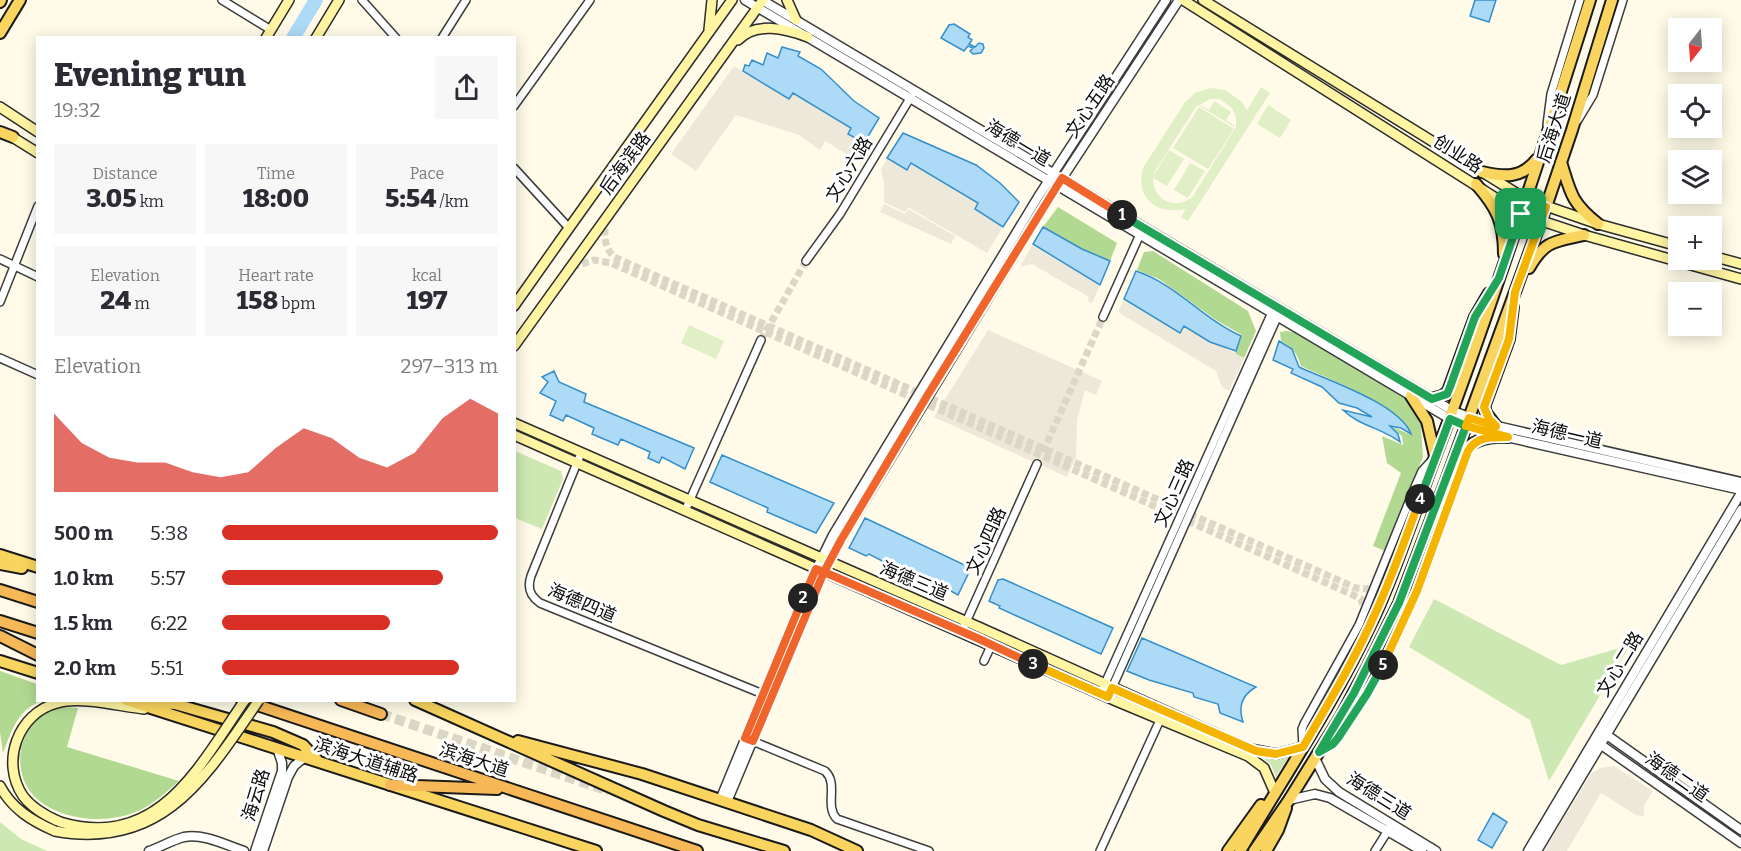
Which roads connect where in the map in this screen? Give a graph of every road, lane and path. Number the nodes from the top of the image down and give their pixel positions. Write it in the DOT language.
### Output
graph roads {
  1 [pos="20,0"];
  2 [pos="222,0"];
  3 [pos="289,0"];
  4 [pos="339,0"];
  5 [pos="362,0"];
  6 [pos="466,0"];
  7 [pos="590,0"];
  8 [pos="712,0"];
  9 [pos="732,0"];
  10 [pos="745,0"];
  11 [pos="787,0"];
  12 [pos="1166,0"];
  13 [pos="1181,0"];
  14 [pos="1203,0"];
  15 [pos="1580,0"];
  16 [pos="1590,0"];
  17 [pos="1612,0"];
  18 [pos="1623,0"];
  19 [pos="761,2"];
  20 [pos="796,20"];
  21 [pos="0,33"];
  22 [pos="709,33"];
  23 [pos="268,34"];
  24 [pos="317,36"];
  25 [pos="394,36"];
  26 [pos="443,36"];
  27 [pos="808,37"];
  28 [pos="726,53"];
  29 [pos="912,94"];
  30 [pos="516,103"];
  31 [pos="0,107"];
  32 [pos="0,130"];
  33 [pos="1572,130"];
  34 [pos="36,131"];
  35 [pos="13,137"];
  36 [pos="1546,139"];
  37 [pos="36,152"];
  38 [pos="1542,152"];
  39 [pos="1561,162"];
  40 [pos="516,170"];
  41 [pos="1482,172"];
  42 [pos="1051,177"];
  43 [pos="1059,182"];
  44 [pos="1476,184"];
  45 [pos="1526,199"];
  46 [pos="1546,207"];
  47 [pos="36,211"];
  48 [pos="1521,214"];
  49 [pos="1540,222"];
  50 [pos="1598,224"];
  51 [pos="569,228"];
  52 [pos="1142,231"];
  53 [pos="1584,235"];
  54 [pos="1668,243"];
  55 [pos="0,259"];
  56 [pos="1722,259"];
  57 [pos="806,261"];
  58 [pos="1505,262"];
  59 [pos="1741,264"];
  60 [pos="14,266"];
  61 [pos="36,276"];
  62 [pos="1499,278"];
  63 [pos="1741,279"];
  64 [pos="1515,292"];
  65 [pos="0,302"];
  66 [pos="516,303"];
  67 [pos="1276,310"];
  68 [pos="1103,317"];
  69 [pos="761,340"];
  70 [pos="516,343"];
  71 [pos="0,358"];
  72 [pos="1487,369"];
  73 [pos="1467,370"];
  74 [pos="36,374"];
  75 [pos="1447,394"];
  76 [pos="1411,396"];
  77 [pos="1432,399"];
  78 [pos="1484,407"];
  79 [pos="1451,415"];
  80 [pos="1467,422"];
  81 [pos="516,423"];
  82 [pos="1496,426"];
  83 [pos="516,436"];
  84 [pos="1508,437"];
  85 [pos="1472,444"];
  86 [pos="582,453"];
  87 [pos="1435,457"];
  88 [pos="577,463"];
  89 [pos="1037,464"];
  90 [pos="1447,478"];
  91 [pos="1741,482"];
  92 [pos="1741,492"];
  93 [pos="690,501"];
  94 [pos="1741,510"];
  95 [pos="685,511"];
  96 [pos="0,555"];
  97 [pos="825,561"];
  98 [pos="0,564"];
  99 [pos="36,568"];
  100 [pos="36,569"];
  101 [pos="820,571"];
  102 [pos="0,590"];
  103 [pos="36,601"];
  104 [pos="0,621"];
  105 [pos="964,626"];
  106 [pos="36,632"];
  107 [pos="0,636"];
  108 [pos="991,646"];
  109 [pos="36,654"];
  110 [pos="0,661"];
  111 [pos="984,661"];
  112 [pos="36,672"];
  113 [pos="1106,691"];
  114 [pos="763,694"];
  115 [pos="61,702"];
  116 [pos="90,702"];
  117 [pos="130,702"];
  118 [pos="143,702"];
  119 [pos="243,702"];
  120 [pos="250,702"];
  121 [pos="258,702"];
  122 [pos="347,702"];
  123 [pos="420,702"];
  124 [pos="157,711"];
  125 [pos="381,714"];
  126 [pos="1160,720"];
  127 [pos="1603,733"];
  128 [pos="497,736"];
  129 [pos="749,740"];
  130 [pos="1597,742"];
  131 [pos="1303,747"];
  132 [pos="277,748"];
  133 [pos="1317,755"];
  134 [pos="305,757"];
  135 [pos="320,762"];
  136 [pos="390,784"];
  137 [pos="0,786"];
  138 [pos="510,789"];
  139 [pos="1275,793"];
  140 [pos="1289,800"];
  141 [pos="724,801"];
  142 [pos="58,827"];
  143 [pos="1390,827"];
  144 [pos="1741,830"];
  145 [pos="1256,837"];
  146 [pos="1741,843"];
  147 [pos="149,851"];
  148 [pos="244,851"];
  149 [pos="255,851"];
  150 [pos="263,851"];
  151 [pos="596,851"];
  152 [pos="697,851"];
  153 [pos="784,851"];
  154 [pos="857,851"];
  155 [pos="929,851"];
  156 [pos="1100,851"];
  157 [pos="1228,851"];
  158 [pos="1240,851"];
  159 [pos="1254,851"];
  160 [pos="1266,851"];
  161 [pos="1375,851"];
  162 [pos="1422,851"];
  163 [pos="1436,851"];
  164 [pos="1528,851"];
  165 [pos="1537,851"];
  1 -- 21 [label="main road"];
  2 -- 23 [label="street"];
  3 -- 23 [label="main road"];
  4 -- 24 [label="main road"];
  5 -- 25 [label="street"];
  6 -- 26 [label="street"];
  7 -- 30 [label="street"];
  8 -- 22 [label="main road"];
  9 -- 22 [label="main road, 后海滨路"];
  10 -- 19 [label="street, 海德一道"];
  11 -- 20 [label="main road"];
  12 -- 42 [label="street, 文心五路"];
  13 -- 43 [label="street, 文心五路"];
  13 -- 44 [label="main road, 创业路"];
  14 -- 41 [label="main road, 创业路"];
  15 -- 36 [label="street"];
  16 -- 36 [label="main road, 后海大道"];
  17 -- 33 [label="main road, 后海大道"];
  18 -- 33 [label="street"];
  19 -- 20 [label="street, 海德一道"];
  19 -- 27 [label="street, 海德一道"];
  19 -- 28 [label="main road, 后海滨路"];
  20 -- 29 [label="street, 海德一道"];
  22 -- 51 [label="main road, 后海滨路"];
  27 -- 28 [label="main road"];
  27 -- 29 [label="street, 海德一道"];
  28 -- 70 [label="main road, 后海滨路"];
  29 -- 42 [label="street, 海德一道"];
  29 -- 57 [label="street, 文心六路"];
  31 -- 34 [label="main road"];
  32 -- 35 [label="main road"];
  33 -- 39 [label="main road, 后海大道"];
  35 -- 37 [label="main road"];
  36 -- 38 [label="main road, 后海大道"];
  38 -- 41 [label="main road"];
  38 -- 45 [label="main road, 后海大道"];
  39 -- 46 [label="main road, 后海大道"];
  39 -- 50 [label="main road"];
  40 -- 51 [label="street"];
  41 -- 45 [label="main road, 创业路"];
  42 -- 43 [label="street, 海德一道"];
  42 -- 97 [label="street, 文心五路"];
  43 -- 52 [label="street, 海德一道"];
  43 -- 97 [label="street, 文心五路"];
  44 -- 48 [label="main road, 创业路"];
  44 -- 58 [label="main road"];
  45 -- 46 [label="main road, 创业路"];
  45 -- 48 [label="main road, 后海大道"];
  46 -- 49 [label="main road, 后海大道"];
  46 -- 50 [label="main road, 创业路"];
  47 -- 60 [label="street"];
  48 -- 49 [label="main road, 创业路"];
  48 -- 58 [label="main road, 后海大道"];
  49 -- 53 [label="main road, 创业路"];
  49 -- 64 [label="main road, 后海大道"];
  50 -- 54 [label="main road, 创业路"];
  51 -- 66 [label="main road, 后海滨路"];
  52 -- 67 [label="street, 海德一道"];
  52 -- 68 [label="street"];
  53 -- 63 [label="main road, 创业路"];
  53 -- 64 [label="main road"];
  55 -- 60 [label="street"];
  56 -- 59 [label="main road"];
  58 -- 62 [label="main road, 后海大道"];
  60 -- 61 [label="street"];
  60 -- 65 [label="street"];
  62 -- 73 [label="main road, 后海大道"];
  62 -- 75 [label="main road"];
  64 -- 72 [label="main road, 后海大道"];
  64 -- 78 [label="main road"];
  67 -- 76 [label="street, 海德一道"];
  67 -- 77 [label="street, 海德一道"];
  67 -- 113 [label="street, 文心三路"];
  69 -- 93 [label="street"];
  71 -- 74 [label="street"];
  72 -- 78 [label="main road"];
  72 -- 80 [label="main road, 后海大道"];
  73 -- 75 [label="main road"];
  73 -- 79 [label="main road, 后海大道"];
  75 -- 77 [label="main road"];
  76 -- 79 [label="street, 海德一道"];
  76 -- 87 [label="main road"];
  77 -- 79 [label="street, 海德一道"];
  78 -- 82 [label="main road"];
  79 -- 80 [label="street, 海德一道"];
  79 -- 87 [label="main road, 后海大道"];
  80 -- 82 [label="street, 海德一道"];
  80 -- 84 [label="street, 海德一道"];
  80 -- 90 [label="main road, 后海大道"];
  81 -- 86 [label="main road, 海德三道"];
  82 -- 91 [label="street, 海德一道"];
  83 -- 88 [label="main road, 海德三道"];
  84 -- 85 [label="main road"];
  84 -- 92 [label="street, 海德一道"];
  85 -- 90 [label="main road"];
  85 -- 133 [label="street"];
  86 -- 88 [label="street, 海德四道"];
  86 -- 93 [label="main road, 海德三道"];
  87 -- 131 [label="main road, 后海大道"];
  88 -- 95 [label="main road, 海德三道"];
  88 -- 114 [label="street, 海德四道"];
  89 -- 105 [label="street, 文心四路"];
  90 -- 133 [label="main road, 后海大道"];
  92 -- 127 [label="street, 文心二路"];
  93 -- 95 [label="street"];
  93 -- 97 [label="main road, 海德三道"];
  94 -- 127 [label="street, 文心二路"];
  95 -- 101 [label="main road, 海德三道"];
  96 -- 99 [label="main road"];
  97 -- 101 [label="street, 文心五路"];
  97 -- 105 [label="main road, 海德三道"];
  98 -- 100 [label="main road"];
  101 -- 105 [label="main road, 海德三道"];
  101 -- 114 [label="street, 文心五路"];
  101 -- 129 [label="street, 文心五路"];
  102 -- 103 [label="highway"];
  104 -- 106 [label="highway"];
  105 -- 108 [label="main road, 海德三道"];
  105 -- 113 [label="main road, 海德三道"];
  107 -- 109 [label="highway"];
  108 -- 111 [label="street"];
  108 -- 113 [label="main road, 海德三道"];
  110 -- 112 [label="main road"];
  113 -- 126 [label="main road, 海德三道"];
  113 -- 131 [label="main road, 海德三道"];
  114 -- 129 [label="street, 文心五路"];
  115 -- 142 [label="main road"];
  116 -- 124 [label="main road"];
  117 -- 124 [label="main road, 滨海大道辅路"];
  118 -- 135 [label="main road"];
  119 -- 142 [label="main road, bridge"];
  120 -- 138 [label="highway, 滨海大道"];
  121 -- 142 [label="main road, bridge"];
  122 -- 125 [label="highway"];
  123 -- 128 [label="main road, 滨海大道"];
  124 -- 132 [label="main road, 滨海大道辅路"];
  126 -- 139 [label="main road, 海德三道"];
  126 -- 156 [label="street"];
  127 -- 130 [label="street, 文心二路"];
  127 -- 144 [label="street, 海德二道"];
  128 -- 141 [label="main road"];
  128 -- 153 [label="main road, 滨海大道"];
  129 -- 141 [label="street, 文心五路"];
  129 -- 155 [label="street"];
  130 -- 146 [label="street, 海德二道"];
  130 -- 164 [label="street, 文心二路"];
  130 -- 165 [label="street, 文心二路"];
  131 -- 139 [label="main road, 后海大道"];
  132 -- 134 [label="main road, 滨海大道辅路"];
  132 -- 149 [label="street, 海云路"];
  133 -- 140 [label="main road, 后海大道"];
  133 -- 143 [label="street, 海德三道"];
  134 -- 135 [label="main road, 滨海大道辅路"];
  134 -- 150 [label="street, 海云路"];
  135 -- 136 [label="main road, 滨海大道辅路"];
  136 -- 138 [label="highway"];
  136 -- 151 [label="main road, 滨海大道辅路"];
  137 -- 142 [label="main road"];
  138 -- 152 [label="highway, 滨海大道"];
  139 -- 145 [label="main road, 后海大道"];
  139 -- 157 [label="main road"];
  140 -- 143 [label="street, 海德三道"];
  140 -- 145 [label="main road, 后海大道"];
  140 -- 160 [label="main road"];
  141 -- 154 [label="main road"];
  143 -- 161 [label="street"];
  143 -- 162 [label="street, 海德三道"];
  143 -- 163 [label="street, 海德三道"];
  145 -- 158 [label="main road, 后海大道"];
  145 -- 159 [label="main road, 后海大道"];
  147 -- 148 [label="street"];
}
